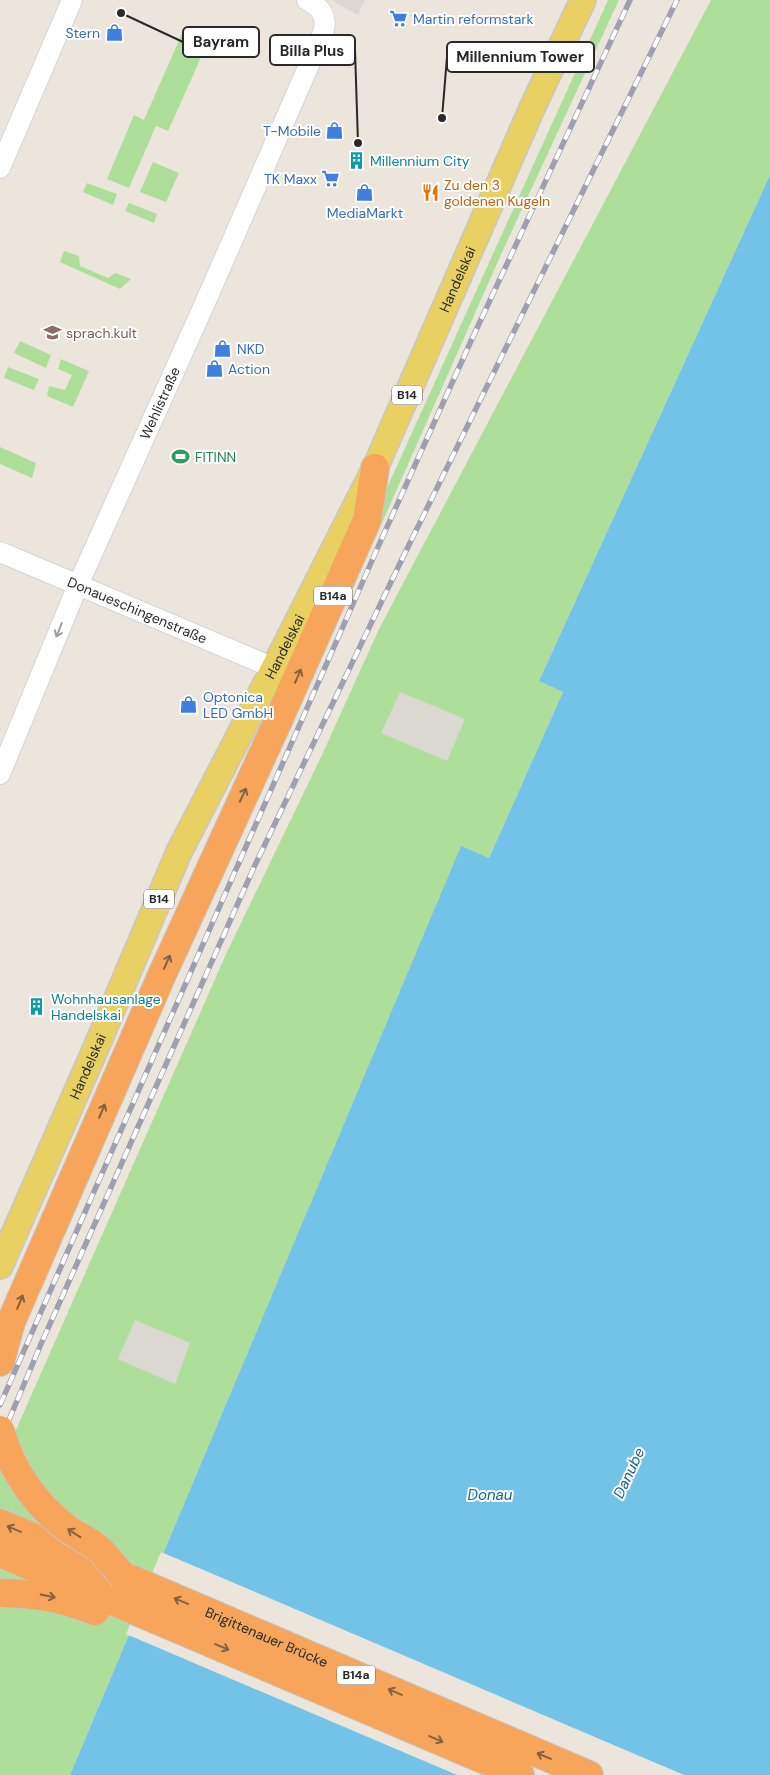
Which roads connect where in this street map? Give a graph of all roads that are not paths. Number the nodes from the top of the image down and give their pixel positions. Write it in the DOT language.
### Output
graph roads {
  1 [pos="72,0"];
  2 [pos="307,0"];
  3 [pos="583,0"];
  4 [pos="0,168"];
  5 [pos="375,468"];
  6 [pos="0,552"];
  7 [pos="78,585"];
  8 [pos="274,668"];
  9 [pos="0,774"];
  10 [pos="0,1266"];
  11 [pos="0,1362"];
  12 [pos="0,1430"];
  13 [pos="0,1523"];
  14 [pos="0,1553"];
  15 [pos="123,1576"];
  16 [pos="0,1593"];
  17 [pos="177,1628"];
  18 [pos="520,1775"];
  19 [pos="589,1775"];
  1 -- 4 [label="street"];
  2 -- 7 [label="street, Wehlistraße"];
  3 -- 5 [label="main road, Handelskai / B14"];
  5 -- 8 [label="main road, Handelskai / B14"];
  11 -- 5 [label="highway, B14a, one-way"];
  6 -- 7 [label="street, Donaueschingenstraße"];
  7 -- 8 [label="street, Donaueschingenstraße"];
  7 -- 9 [label="street, Wehlistraße, one-way"];
  8 -- 10 [label="main road, Handelskai / B14"];
  15 -- 12 [label="highway, one-way, bridge"];
  15 -- 13 [label="highway, Brigittenauer Brücke / B14a, one-way"];
  14 -- 17 [label="highway, Brigittenauer Brücke / B14a"];
  19 -- 15 [label="highway, Brigittenauer Brücke / B14a, one-way"];
  16 -- 17 [label="highway, B14a, one-way"];
  17 -- 18 [label="highway, Brigittenauer Brücke / B14a, one-way"];
}
